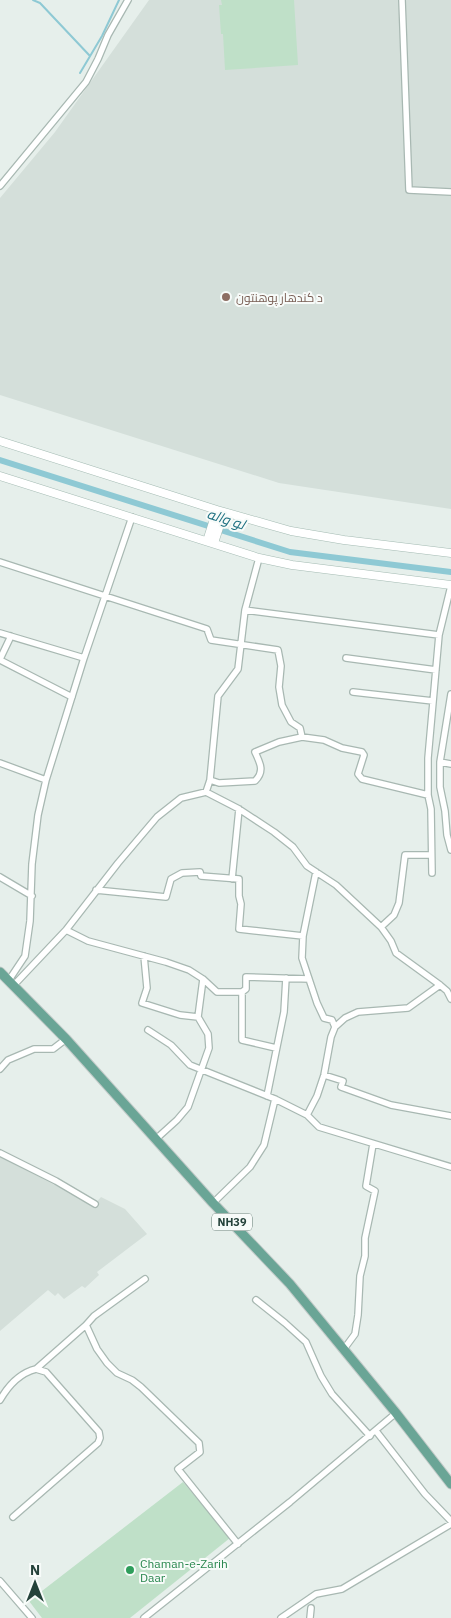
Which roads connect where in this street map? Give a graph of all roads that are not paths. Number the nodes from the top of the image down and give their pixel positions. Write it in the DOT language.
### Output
graph roads {
  1 [pos="128,0"];
  2 [pos="402,0"];
  3 [pos="0,186"];
  4 [pos="451,192"];
  5 [pos="0,441"];
  6 [pos="0,476"];
  7 [pos="220,511"];
  8 [pos="132,517"];
  9 [pos="211,542"];
  10 [pos="451,554"];
  11 [pos="259,558"];
  12 [pos="0,562"];
  13 [pos="451,586"];
  14 [pos="105,597"];
  15 [pos="245,610"];
  16 [pos="0,633"];
  17 [pos="439,635"];
  18 [pos="11,636"];
  19 [pos="241,644"];
  20 [pos="84,658"];
  21 [pos="346,658"];
  22 [pos="0,659"];
  23 [pos="436,670"];
  24 [pos="353,692"];
  25 [pos="451,694"];
  26 [pos="72,697"];
  27 [pos="433,701"];
  28 [pos="302,737"];
  29 [pos="440,762"];
  30 [pos="0,763"];
  31 [pos="451,764"];
  32 [pos="46,780"];
  33 [pos="210,780"];
  34 [pos="206,792"];
  35 [pos="428,795"];
  36 [pos="238,809"];
  37 [pos="451,850"];
  38 [pos="431,855"];
  39 [pos="316,872"];
  40 [pos="432,873"];
  41 [pos="0,877"];
  42 [pos="232,878"];
  43 [pos="96,890"];
  44 [pos="32,896"];
  45 [pos="381,927"];
  46 [pos="66,930"];
  47 [pos="303,936"];
  48 [pos="144,956"];
  49 [pos="0,972"];
  50 [pos="286,978"];
  51 [pos="203,979"];
  52 [pos="309,979"];
  53 [pos="11,983"];
  54 [pos="440,985"];
  55 [pos="242,992"];
  56 [pos="451,999"];
  57 [pos="198,1017"];
  58 [pos="334,1024"];
  59 [pos="148,1030"];
  60 [pos="66,1039"];
  61 [pos="276,1048"];
  62 [pos="0,1069"];
  63 [pos="202,1070"];
  64 [pos="324,1075"];
  65 [pos="267,1096"];
  66 [pos="275,1099"];
  67 [pos="307,1115"];
  68 [pos="451,1116"];
  69 [pos="156,1139"];
  70 [pos="373,1144"];
  71 [pos="0,1153"];
  72 [pos="451,1167"];
  73 [pos="213,1203"];
  74 [pos="95,1204"];
  75 [pos="146,1280"];
  76 [pos="256,1300"];
  77 [pos="86,1325"];
  78 [pos="344,1349"];
  79 [pos="36,1369"];
  80 [pos="0,1400"];
  81 [pos="396,1412"];
  82 [pos="376,1431"];
  83 [pos="370,1436"];
  84 [pos="451,1484"];
  85 [pos="13,1517"];
  86 [pos="451,1523"];
  87 [pos="238,1544"];
  88 [pos="0,1581"];
  89 [pos="311,1608"];
  90 [pos="32,1618"];
  91 [pos="144,1618"];
  92 [pos="281,1618"];
  93 [pos="310,1618"];
  1 -- 3 [label="street"];
  2 -- 4 [label="street"];
  5 -- 7 [label="street"];
  6 -- 8 [label="street"];
  7 -- 9 [label="street"];
  7 -- 10 [label="street"];
  8 -- 9 [label="street"];
  8 -- 14 [label="street"];
  9 -- 11 [label="street"];
  11 -- 13 [label="street"];
  11 -- 15 [label="street"];
  12 -- 14 [label="street"];
  13 -- 17 [label="street"];
  14 -- 19 [label="street"];
  14 -- 20 [label="street"];
  15 -- 17 [label="street"];
  15 -- 19 [label="street"];
  16 -- 18 [label="street"];
  17 -- 23 [label="street"];
  18 -- 20 [label="street"];
  18 -- 22 [label="street"];
  19 -- 28 [label="street"];
  19 -- 33 [label="street"];
  20 -- 26 [label="street"];
  21 -- 23 [label="street"];
  22 -- 26 [label="street"];
  23 -- 27 [label="street"];
  24 -- 27 [label="street"];
  25 -- 29 [label="street"];
  26 -- 32 [label="street"];
  27 -- 35 [label="street"];
  28 -- 33 [label="street"];
  28 -- 35 [label="street"];
  29 -- 31 [label="street"];
  29 -- 37 [label="street"];
  30 -- 32 [label="street"];
  32 -- 44 [label="street"];
  33 -- 34 [label="street"];
  34 -- 36 [label="street"];
  34 -- 43 [label="street"];
  35 -- 38 [label="street"];
  36 -- 39 [label="street"];
  36 -- 42 [label="street"];
  38 -- 40 [label="street"];
  38 -- 45 [label="street"];
  39 -- 45 [label="street"];
  39 -- 47 [label="street"];
  41 -- 44 [label="street"];
  42 -- 43 [label="street"];
  42 -- 47 [label="street"];
  43 -- 46 [label="street"];
  44 -- 53 [label="street"];
  45 -- 54 [label="street"];
  46 -- 48 [label="street"];
  46 -- 53 [label="street"];
  47 -- 52 [label="street"];
  48 -- 51 [label="street"];
  48 -- 57 [label="street"];
  49 -- 53 [label="main road, NH39"];
  50 -- 52 [label="street"];
  50 -- 55 [label="street"];
  50 -- 61 [label="street"];
  51 -- 55 [label="street"];
  51 -- 57 [label="street"];
  52 -- 58 [label="street"];
  53 -- 60 [label="main road, NH39"];
  54 -- 56 [label="street"];
  54 -- 58 [label="street"];
  55 -- 61 [label="street"];
  57 -- 63 [label="street"];
  58 -- 64 [label="street"];
  59 -- 63 [label="street"];
  60 -- 62 [label="street"];
  60 -- 69 [label="main road, NH39"];
  61 -- 65 [label="street"];
  63 -- 65 [label="street"];
  63 -- 69 [label="street"];
  64 -- 67 [label="street"];
  64 -- 68 [label="street"];
  65 -- 66 [label="street"];
  66 -- 67 [label="street"];
  66 -- 73 [label="street"];
  67 -- 70 [label="street"];
  69 -- 73 [label="main road, NH39"];
  70 -- 72 [label="street"];
  70 -- 78 [label="street"];
  71 -- 74 [label="street"];
  73 -- 78 [label="main road, NH39"];
  75 -- 77 [label="street"];
  76 -- 83 [label="street"];
  77 -- 79 [label="street"];
  77 -- 87 [label="street"];
  78 -- 81 [label="main road, NH39"];
  79 -- 80 [label="street"];
  79 -- 85 [label="street"];
  81 -- 82 [label="street"];
  81 -- 84 [label="main road, NH39"];
  82 -- 83 [label="street"];
  82 -- 86 [label="street"];
  83 -- 87 [label="street"];
  86 -- 92 [label="street"];
  87 -- 91 [label="street"];
  88 -- 90 [label="street"];
  89 -- 93 [label="street"];
}
